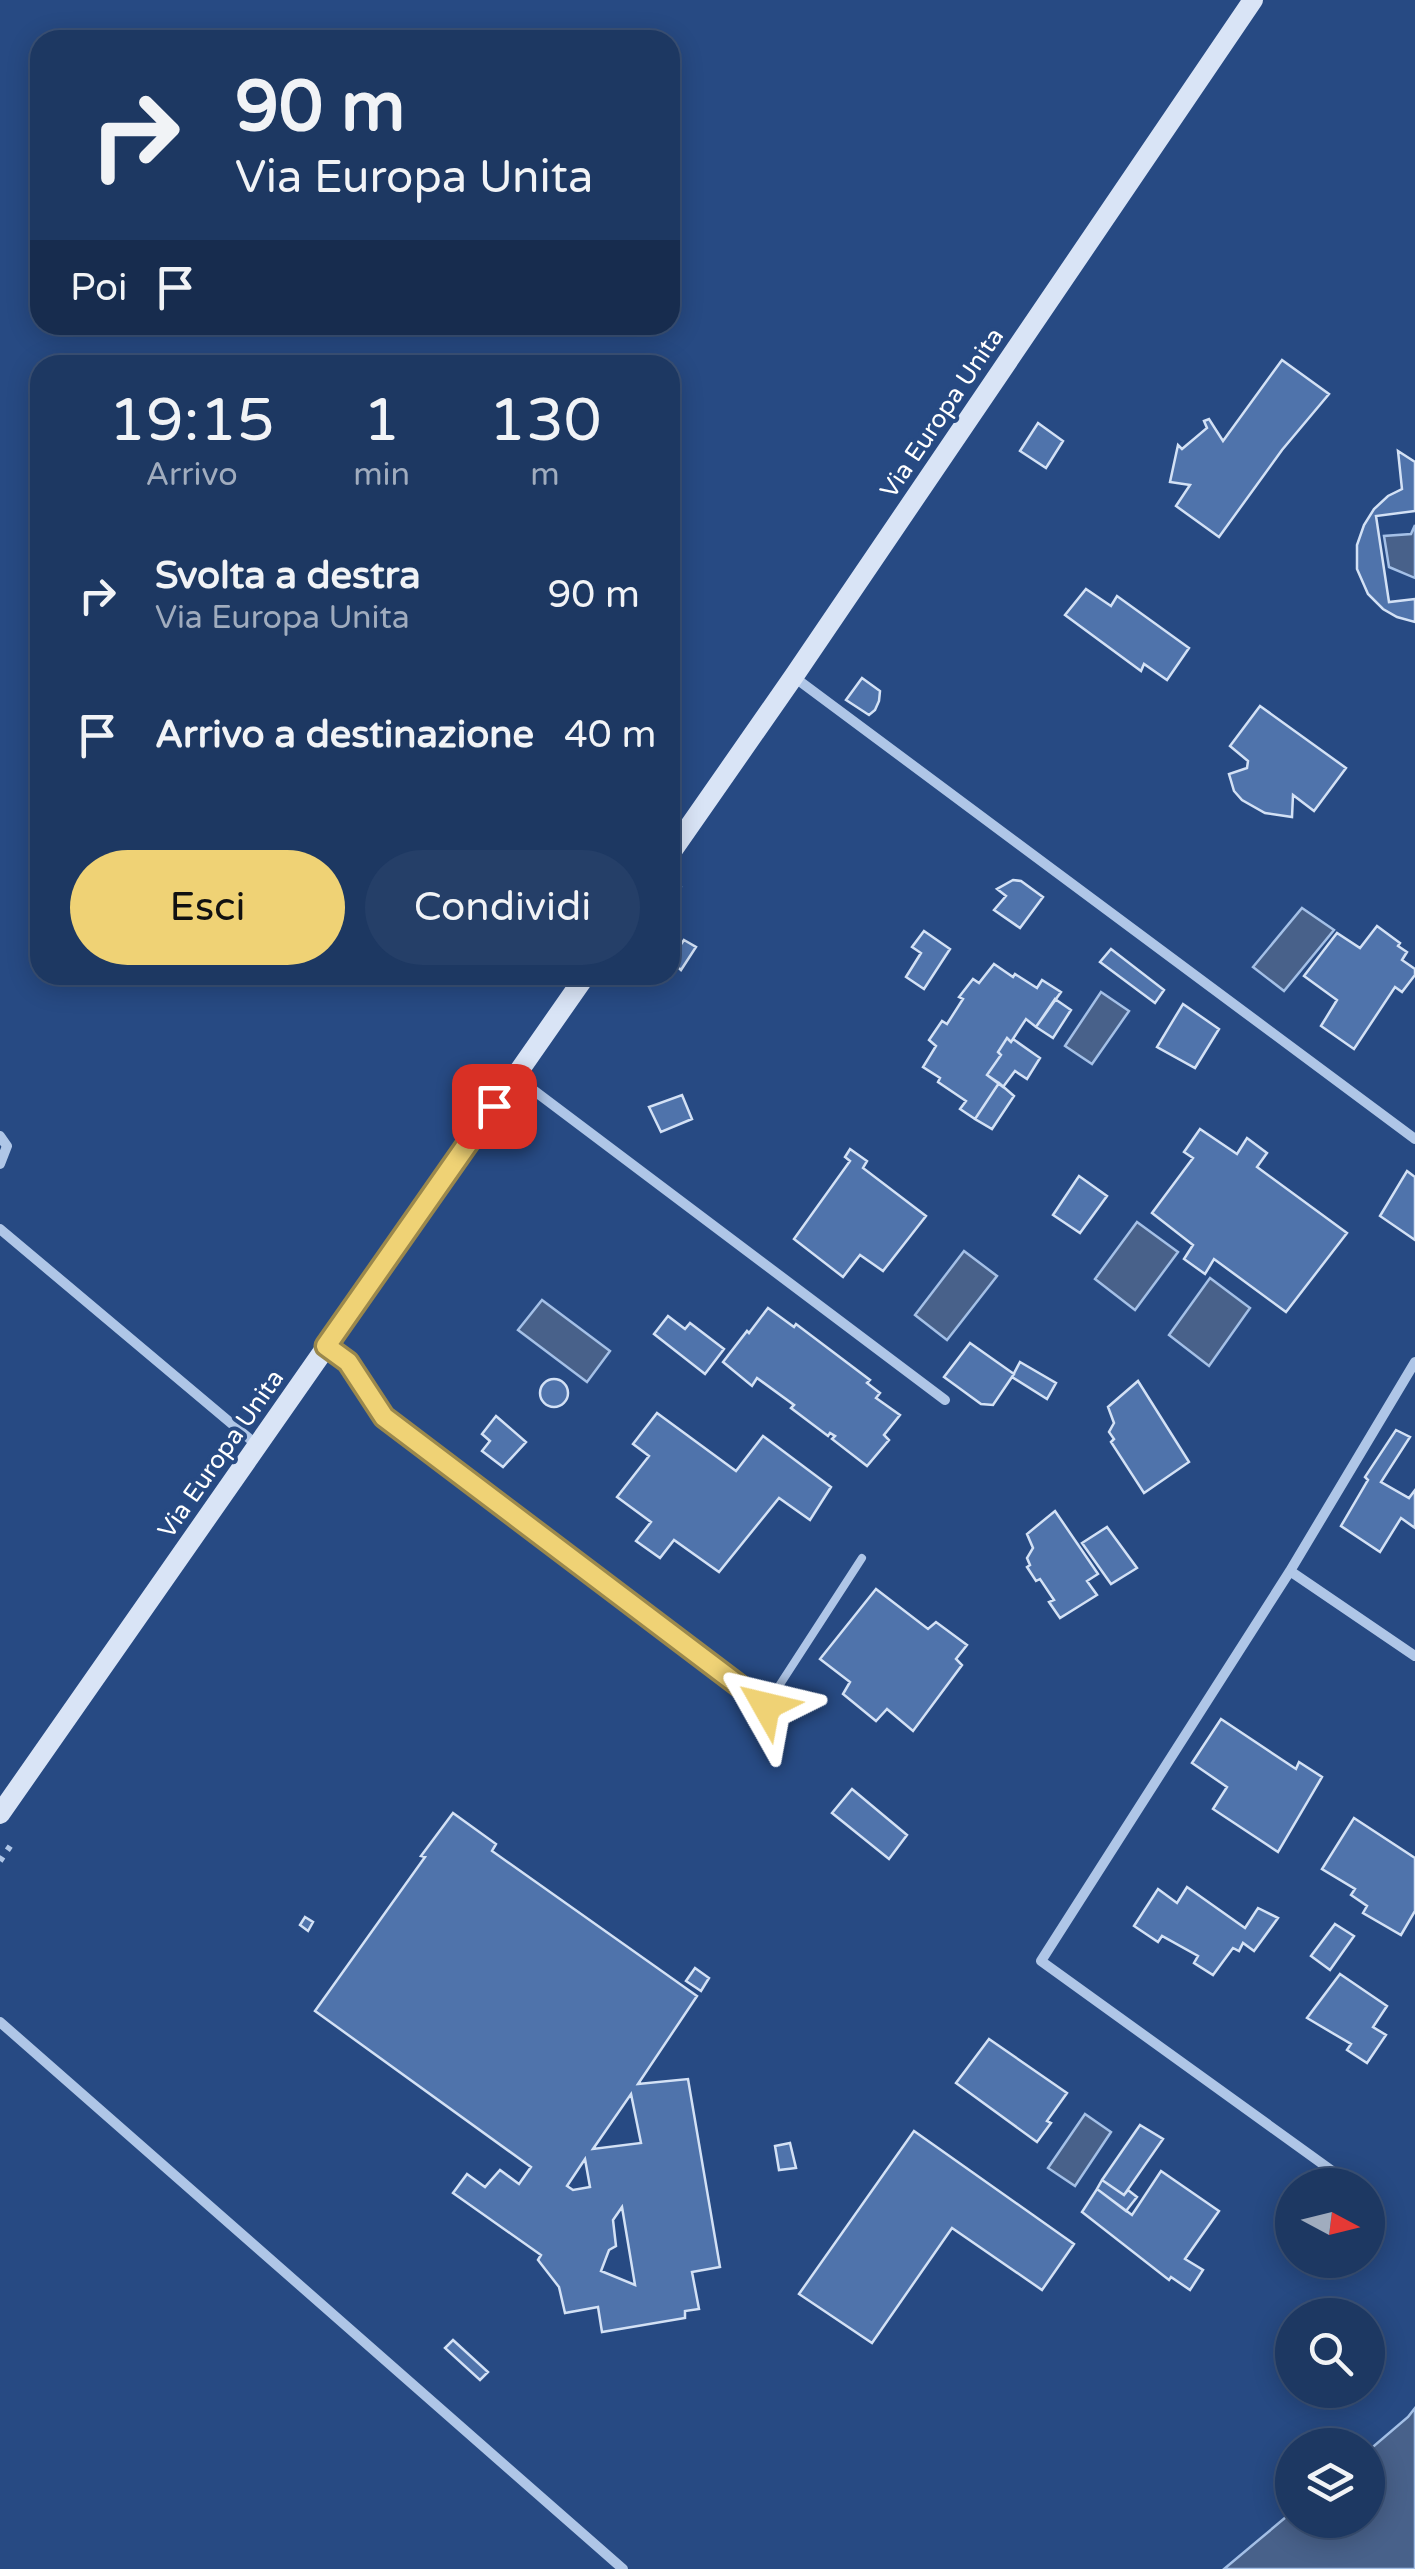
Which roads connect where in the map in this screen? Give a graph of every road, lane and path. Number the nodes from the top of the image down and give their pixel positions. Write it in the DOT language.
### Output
graph roads {
  1 [pos="1253,0"];
  2 [pos="794,676"];
  3 [pos="680,840"];
  4 [pos="579,985"];
  5 [pos="515,1076"];
  6 [pos="0,1136"];
  7 [pos="1415,1140"];
  8 [pos="0,1164"];
  9 [pos="0,1229"];
  10 [pos="326,1346"];
  11 [pos="1415,1362"];
  12 [pos="944,1400"];
  13 [pos="257,1445"];
  14 [pos="862,1558"];
  15 [pos="1290,1572"];
  16 [pos="1415,1656"];
  17 [pos="0,1814"];
  18 [pos="0,2022"];
  19 [pos="1328,2168"];
  20 [pos="622,2569"];
  1 -- 2 [label="street, Via Europa Unita"];
  2 -- 3 [label="street, Via Europa Unita"];
  2 -- 7 [label="street"];
  4 -- 5 [label="street, Via Europa Unita"];
  5 -- 10 [label="street, Via Europa Unita"];
  5 -- 12 [label="street"];
  6 -- 8 [label="street"];
  9 -- 13 [label="street"];
  10 -- 13 [label="street, Via Europa Unita"];
  10 -- 14 [label="lane"];
  11 -- 15 [label="street"];
  13 -- 17 [label="street, Via Europa Unita"];
  15 -- 16 [label="street"];
  15 -- 19 [label="street"];
  18 -- 20 [label="street"];
}
